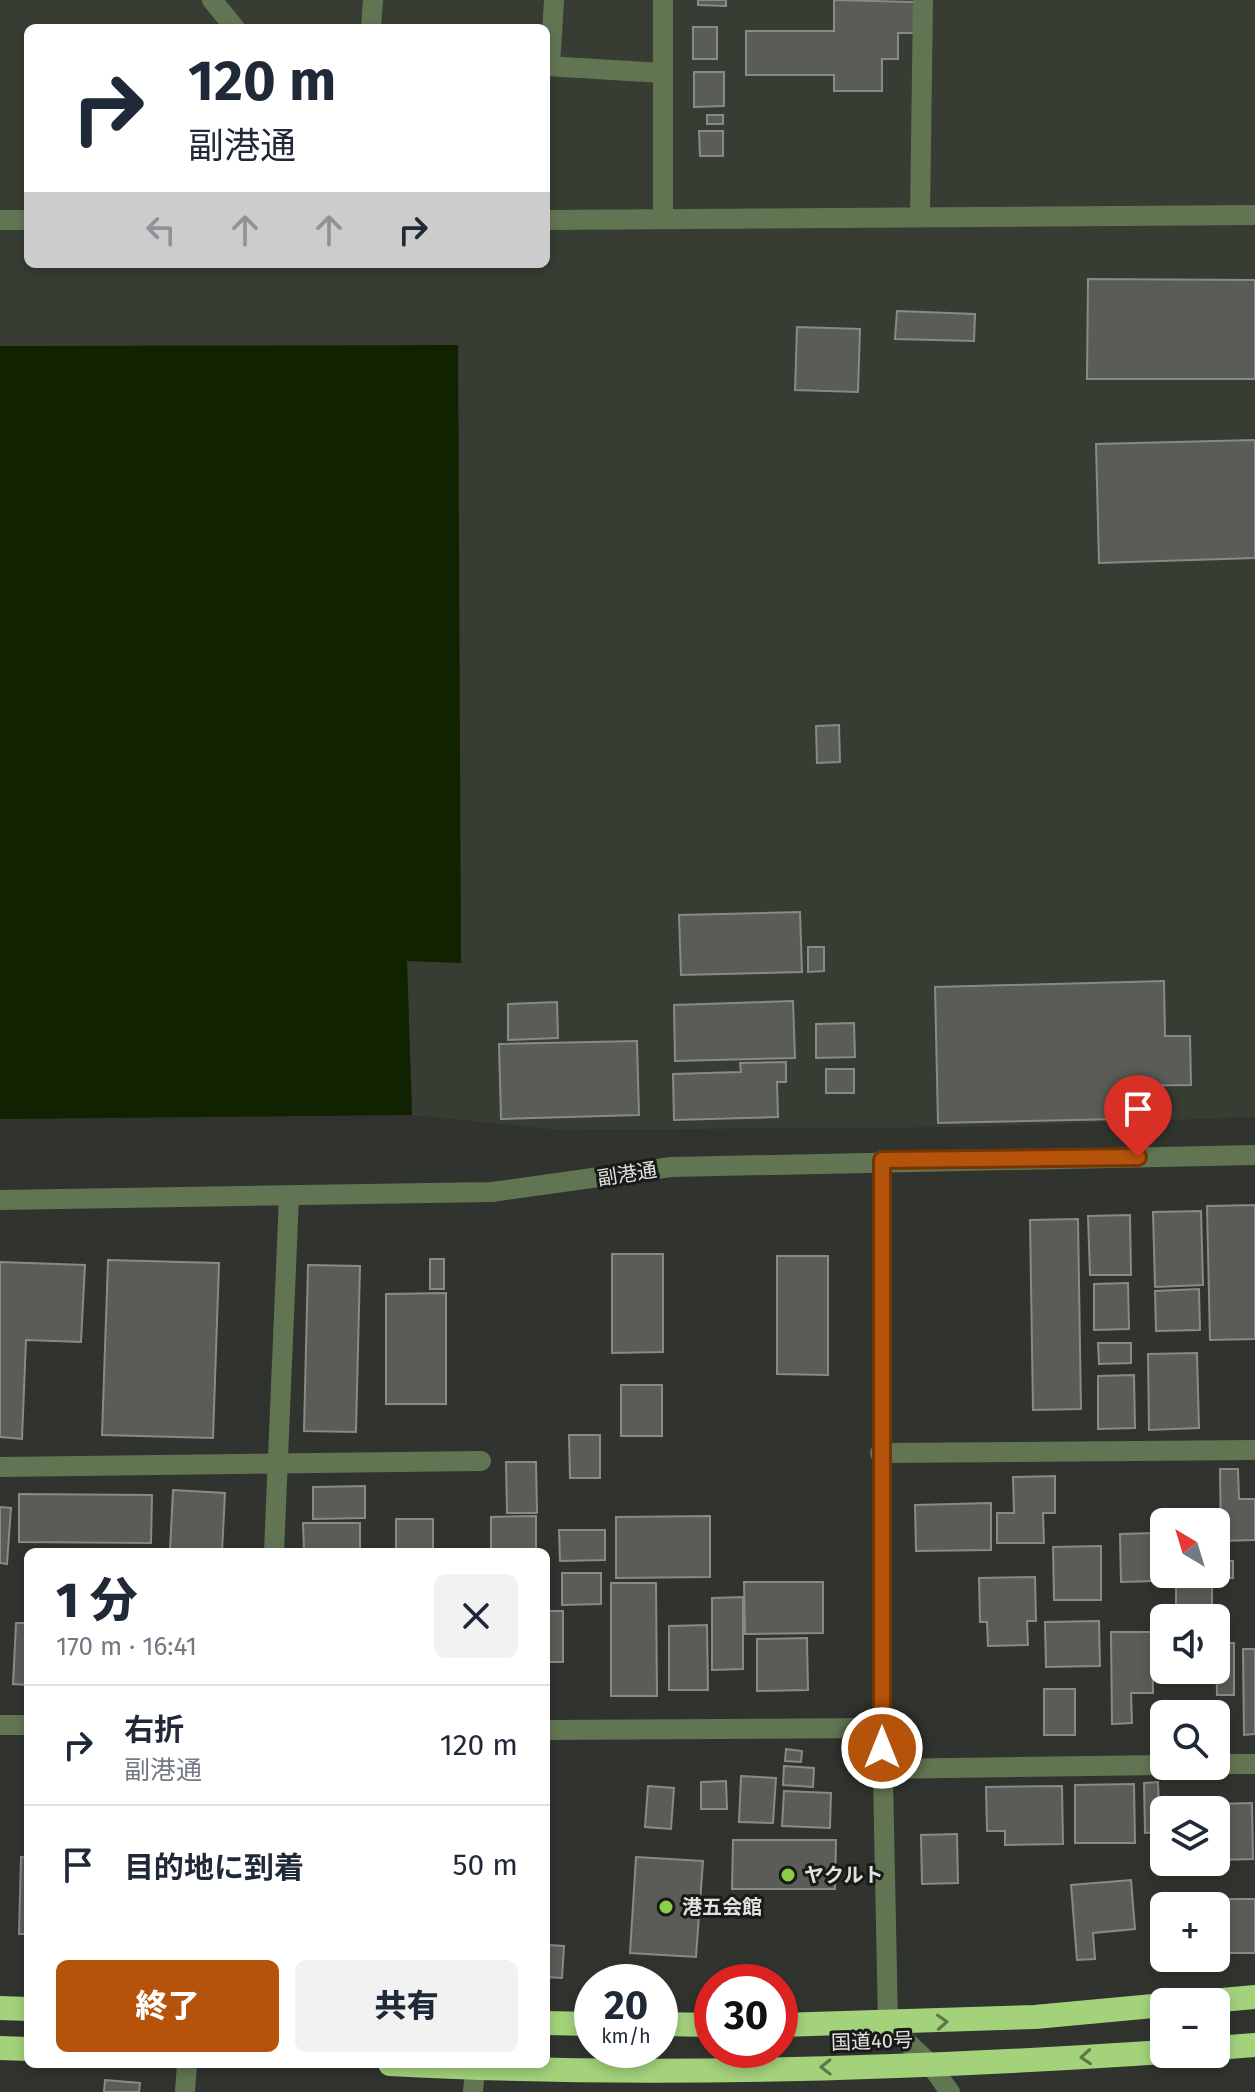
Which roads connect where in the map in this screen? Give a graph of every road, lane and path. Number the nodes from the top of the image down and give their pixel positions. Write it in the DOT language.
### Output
graph roads {
  1 [pos="212,0"];
  2 [pos="373,0"];
  3 [pos="554,0"];
  4 [pos="663,0"];
  5 [pos="923,0"];
  6 [pos="232,24"];
  7 [pos="371,24"];
  8 [pos="550,44"];
  9 [pos="550,66"];
  10 [pos="663,73"];
  11 [pos="1255,215"];
  12 [pos="920,217"];
  13 [pos="663,218"];
  14 [pos="0,220"];
  15 [pos="24,220"];
  16 [pos="550,220"];
  17 [pos="1255,1155"];
  18 [pos="882,1160"];
  19 [pos="289,1196"];
  20 [pos="0,1200"];
  21 [pos="1255,1450"];
  22 [pos="880,1453"];
  23 [pos="481,1461"];
  24 [pos="277,1463"];
  25 [pos="0,1467"];
  26 [pos="274,1548"];
  27 [pos="0,1725"];
  28 [pos="24,1725"];
  29 [pos="882,1728"];
  30 [pos="550,1730"];
  31 [pos="1230,1764"];
  32 [pos="1255,1764"];
  33 [pos="1150,1765"];
  34 [pos="882,1769"];
  35 [pos="1255,1997"];
  36 [pos="1230,1999"];
  37 [pos="1150,2006"];
  38 [pos="0,2008"];
  39 [pos="24,2009"];
  40 [pos="550,2023"];
  41 [pos="574,2024"];
  42 [pos="888,2024"];
  43 [pos="798,2025"];
  44 [pos="1255,2045"];
  45 [pos="1230,2047"];
  46 [pos="0,2048"];
  47 [pos="24,2049"];
  48 [pos="1150,2053"];
  49 [pos="929,2063"];
  50 [pos="187,2068"];
  51 [pos="411,2068"];
  52 [pos="474,2080"];
  53 [pos="185,2092"];
  54 [pos="950,2092"];
  1 -- 6 [label="street"];
  2 -- 7 [label="street"];
  3 -- 8 [label="street"];
  4 -- 10 [label="street"];
  5 -- 12 [label="street"];
  9 -- 10 [label="street"];
  10 -- 13 [label="street"];
  11 -- 12 [label="street"];
  12 -- 13 [label="street"];
  13 -- 16 [label="street"];
  14 -- 15 [label="street"];
  17 -- 18 [label="street, 副港通"];
  18 -- 19 [label="street, 副港通"];
  18 -- 22 [label="street"];
  19 -- 20 [label="street, 副港通"];
  19 -- 24 [label="street"];
  21 -- 22 [label="street"];
  22 -- 29 [label="street"];
  23 -- 24 [label="street"];
  24 -- 25 [label="street"];
  24 -- 26 [label="street"];
  27 -- 28 [label="street"];
  29 -- 30 [label="street"];
  29 -- 34 [label="street"];
  31 -- 32 [label="street"];
  33 -- 34 [label="street"];
  34 -- 42 [label="street"];
  35 -- 36 [label="highway"];
  42 -- 37 [label="highway, 国道40号, one-way"];
  38 -- 39 [label="highway"];
  40 -- 41 [label="highway"];
  42 -- 43 [label="highway, 国道40号"];
  42 -- 49 [label="street"];
  44 -- 45 [label="highway"];
  46 -- 47 [label="highway"];
  48 -- 49 [label="highway, 国道40号, one-way"];
  49 -- 52 [label="highway, 国道40号, one-way"];
  49 -- 54 [label="street"];
  50 -- 53 [label="street"];
  51 -- 52 [label="highway, 国道40号"];
}
